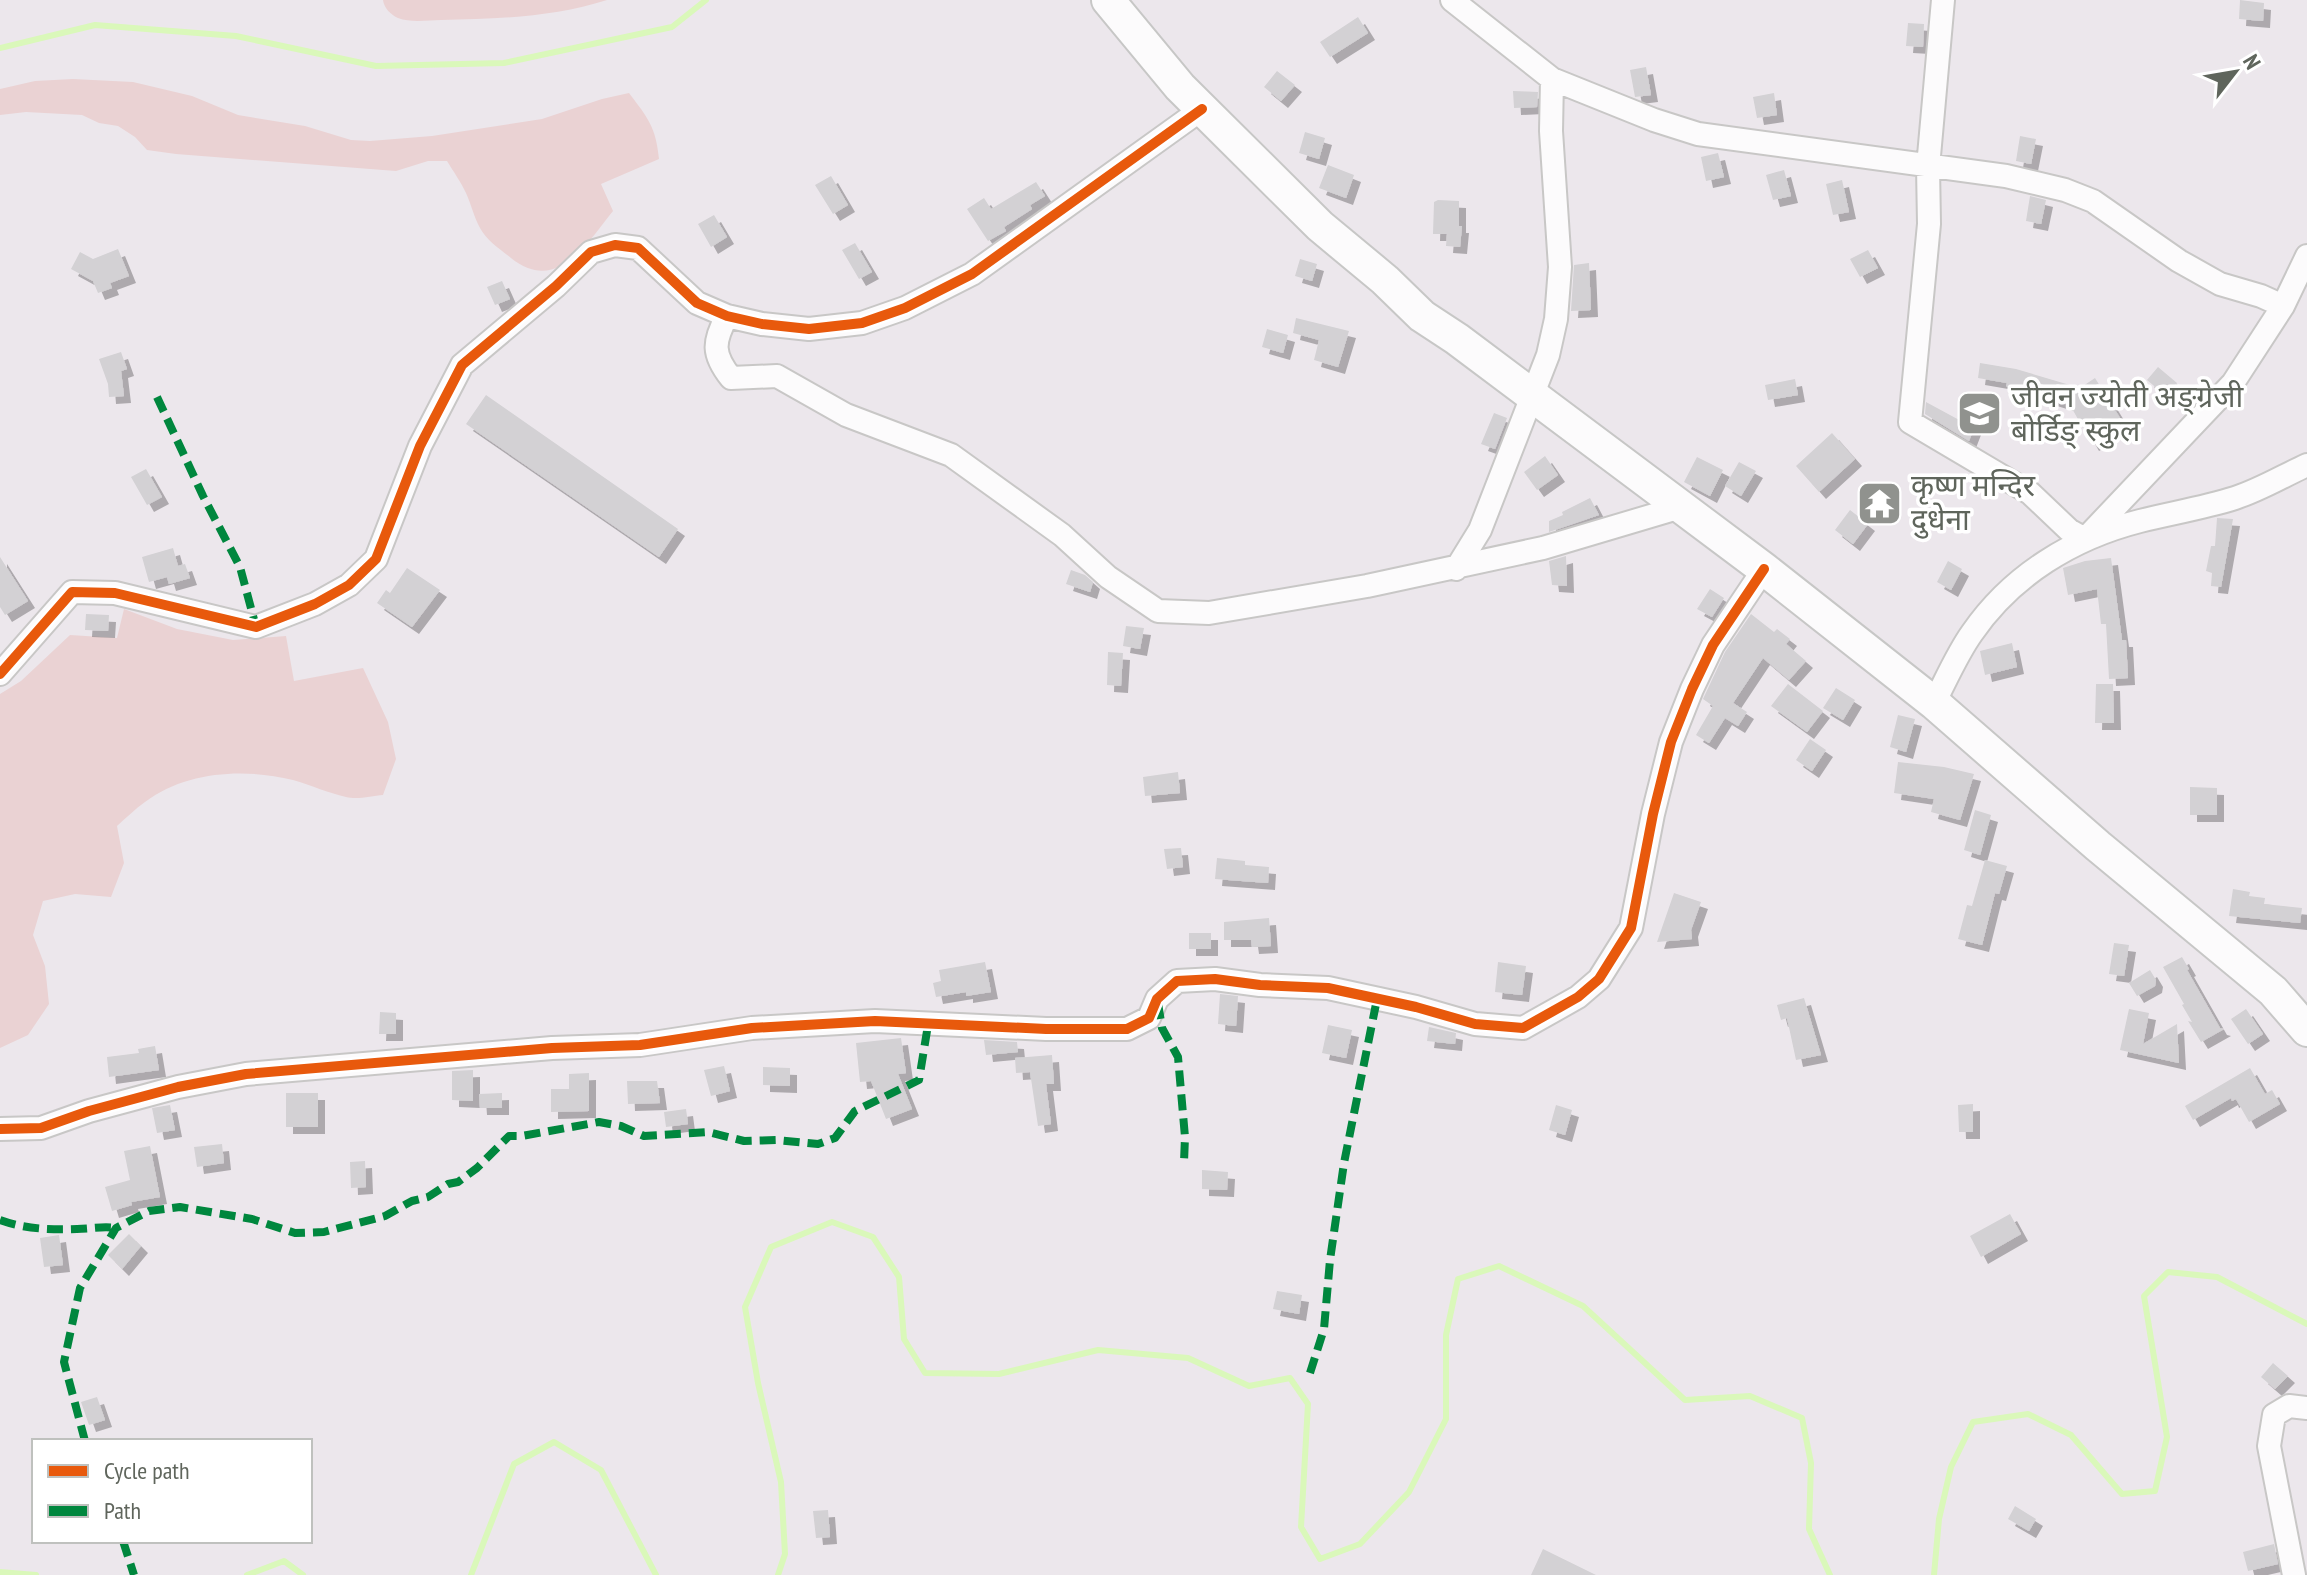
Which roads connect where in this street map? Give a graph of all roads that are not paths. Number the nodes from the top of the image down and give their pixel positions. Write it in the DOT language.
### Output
graph roads {
  1 [pos="1108,0"];
  2 [pos="1452,0"];
  3 [pos="1943,0"];
  4 [pos="1552,79"];
  5 [pos="1202,109"];
  6 [pos="1928,167"];
  7 [pos="2307,256"];
  8 [pos="2283,306"];
  9 [pos="727,316"];
  10 [pos="1531,395"];
  11 [pos="2307,465"];
  12 [pos="1681,507"];
  13 [pos="2085,539"];
  14 [pos="1456,569"];
  15 [pos="1764,569"];
  16 [pos="0,674"];
  17 [pos="1934,703"];
  18 [pos="2307,1030"];
  19 [pos="0,1129"];
  20 [pos="2307,1408"];
  21 [pos="2294,1575"];
  1 -- 5 [label="main road"];
  2 -- 4 [label="street"];
  3 -- 6 [label="street"];
  4 -- 6 [label="street"];
  4 -- 10 [label="street"];
  5 -- 9 [label="street"];
  5 -- 10 [label="main road"];
  6 -- 8 [label="street"];
  6 -- 13 [label="street"];
  7 -- 8 [label="street"];
  8 -- 13 [label="street"];
  9 -- 14 [label="street"];
  9 -- 16 [label="street"];
  10 -- 12 [label="main road"];
  10 -- 14 [label="street"];
  11 -- 13 [label="street"];
  12 -- 14 [label="street"];
  12 -- 15 [label="main road"];
  13 -- 17 [label="street"];
  15 -- 17 [label="main road"];
  15 -- 19 [label="street"];
  17 -- 18 [label="main road"];
  20 -- 21 [label="street"];
}
